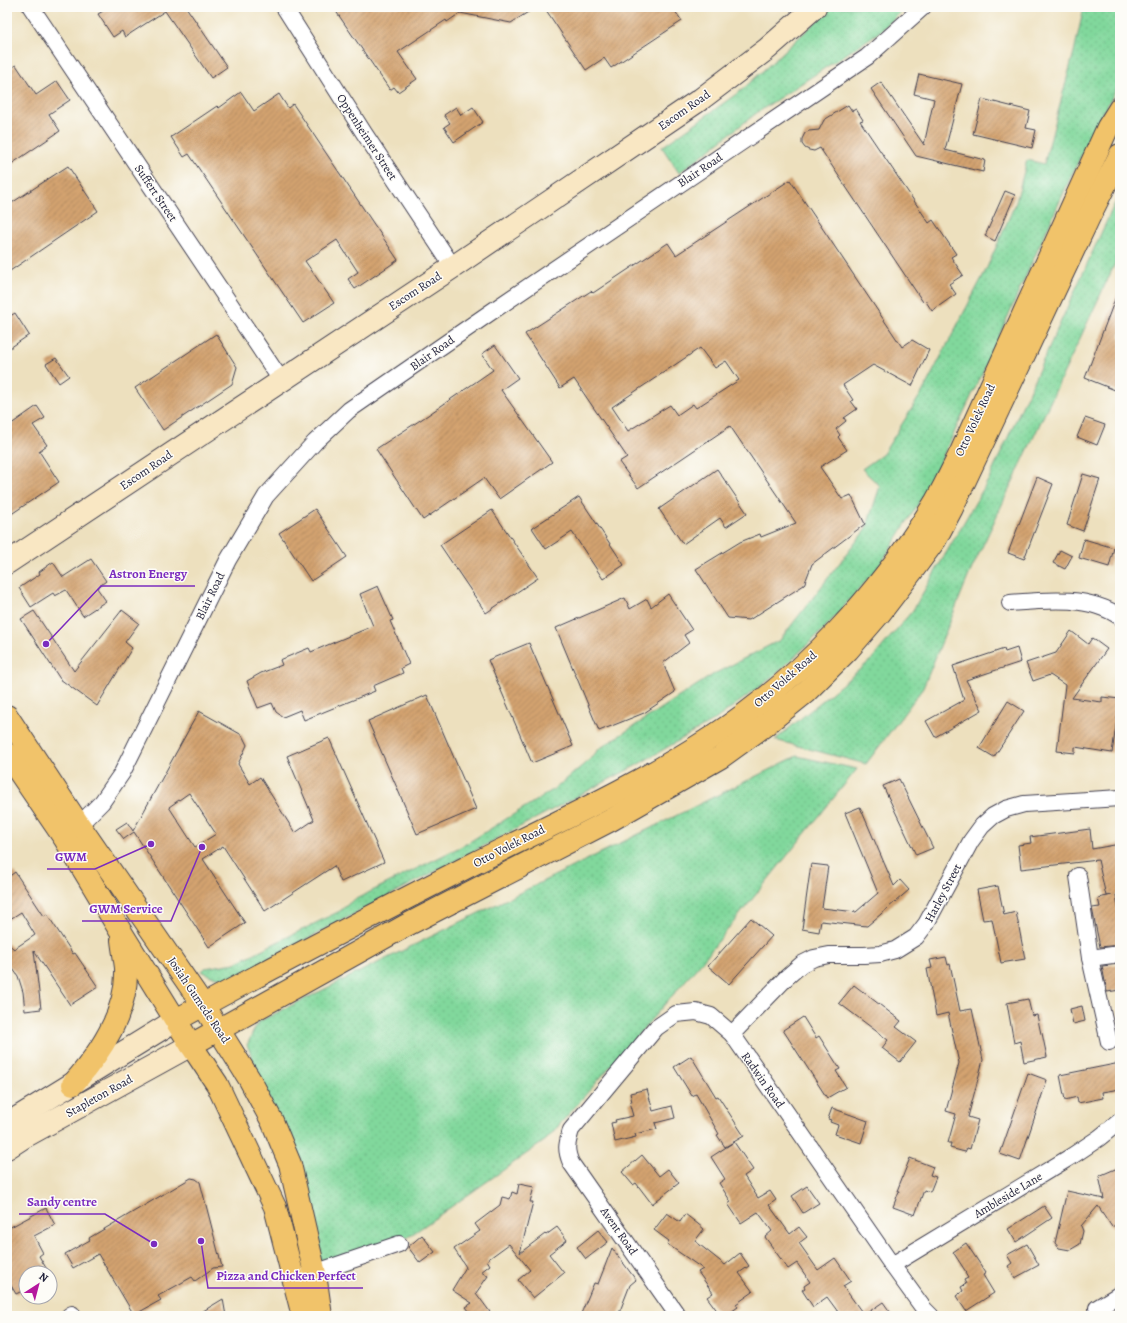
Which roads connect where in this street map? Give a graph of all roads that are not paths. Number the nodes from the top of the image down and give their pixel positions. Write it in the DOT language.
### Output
graph roads {
  1 [pos="31,7"];
  2 [pos="284,7"];
  3 [pos="815,7"];
  4 [pos="923,7"];
  5 [pos="1120,108"];
  6 [pos="1120,155"];
  7 [pos="452,267"];
  8 [pos="281,380"];
  9 [pos="7,563"];
  10 [pos="1010,603"];
  11 [pos="1120,617"];
  12 [pos="7,716"];
  13 [pos="7,754"];
  14 [pos="1120,798"];
  15 [pos="79,825"];
  16 [pos="1078,876"];
  17 [pos="121,932"];
  18 [pos="1120,954"];
  19 [pos="1090,958"];
  20 [pos="203,1005"];
  21 [pos="176,1020"];
  22 [pos="219,1030"];
  23 [pos="732,1034"];
  24 [pos="1109,1042"];
  25 [pos="191,1045"];
  26 [pos="73,1084"];
  27 [pos="1120,1121"];
  28 [pos="7,1124"];
  29 [pos="567,1144"];
  30 [pos="7,1148"];
  31 [pos="399,1244"];
  32 [pos="892,1265"];
  33 [pos="315,1274"];
  34 [pos="294,1279"];
  35 [pos="1120,1294"];
  36 [pos="1097,1308"];
  37 [pos="303,1316"];
  38 [pos="321,1316"];
  39 [pos="678,1316"];
  40 [pos="931,1316"];
  1 -- 8 [label="street, Suffert Street"];
  2 -- 7 [label="street, Oppenheimer Street"];
  3 -- 7 [label="street, Escom Road"];
  4 -- 15 [label="street, Blair Road"];
  5 -- 20 [label="main road, Otto Volek Road"];
  6 -- 22 [label="main road, Otto Volek Road"];
  7 -- 8 [label="street, Escom Road"];
  8 -- 9 [label="street, Escom Road"];
  10 -- 11 [label="street"];
  12 -- 15 [label="main road, Josiah Gumede Road"];
  13 -- 17 [label="main road"];
  14 -- 23 [label="street, Harley Street"];
  15 -- 20 [label="main road, Josiah Gumede Road"];
  16 -- 19 [label="street"];
  17 -- 21 [label="main road"];
  17 -- 26 [label="main road"];
  18 -- 19 [label="street"];
  19 -- 24 [label="street"];
  20 -- 21 [label="main road, Otto Volek Road"];
  20 -- 22 [label="main road, Josiah Gumede Road"];
  21 -- 25 [label="main road"];
  21 -- 26 [label="street, Stapleton Road"];
  22 -- 25 [label="main road, Otto Volek Road"];
  22 -- 33 [label="main road, Josiah Gumede Road"];
  23 -- 29 [label="street, Radwin Road"];
  23 -- 32 [label="street, Radwin Road"];
  25 -- 30 [label="street, Stapleton Road"];
  25 -- 34 [label="main road"];
  26 -- 28 [label="street, Stapleton Road"];
  27 -- 32 [label="street, Ambleside Lane"];
  29 -- 39 [label="street, Avent Road"];
  31 -- 33 [label="street"];
  32 -- 40 [label="street, Radwin Road"];
  33 -- 34 [label="street"];
  33 -- 38 [label="main road, Josiah Gumede Road"];
  34 -- 37 [label="main road"];
  35 -- 36 [label="street"];
}
